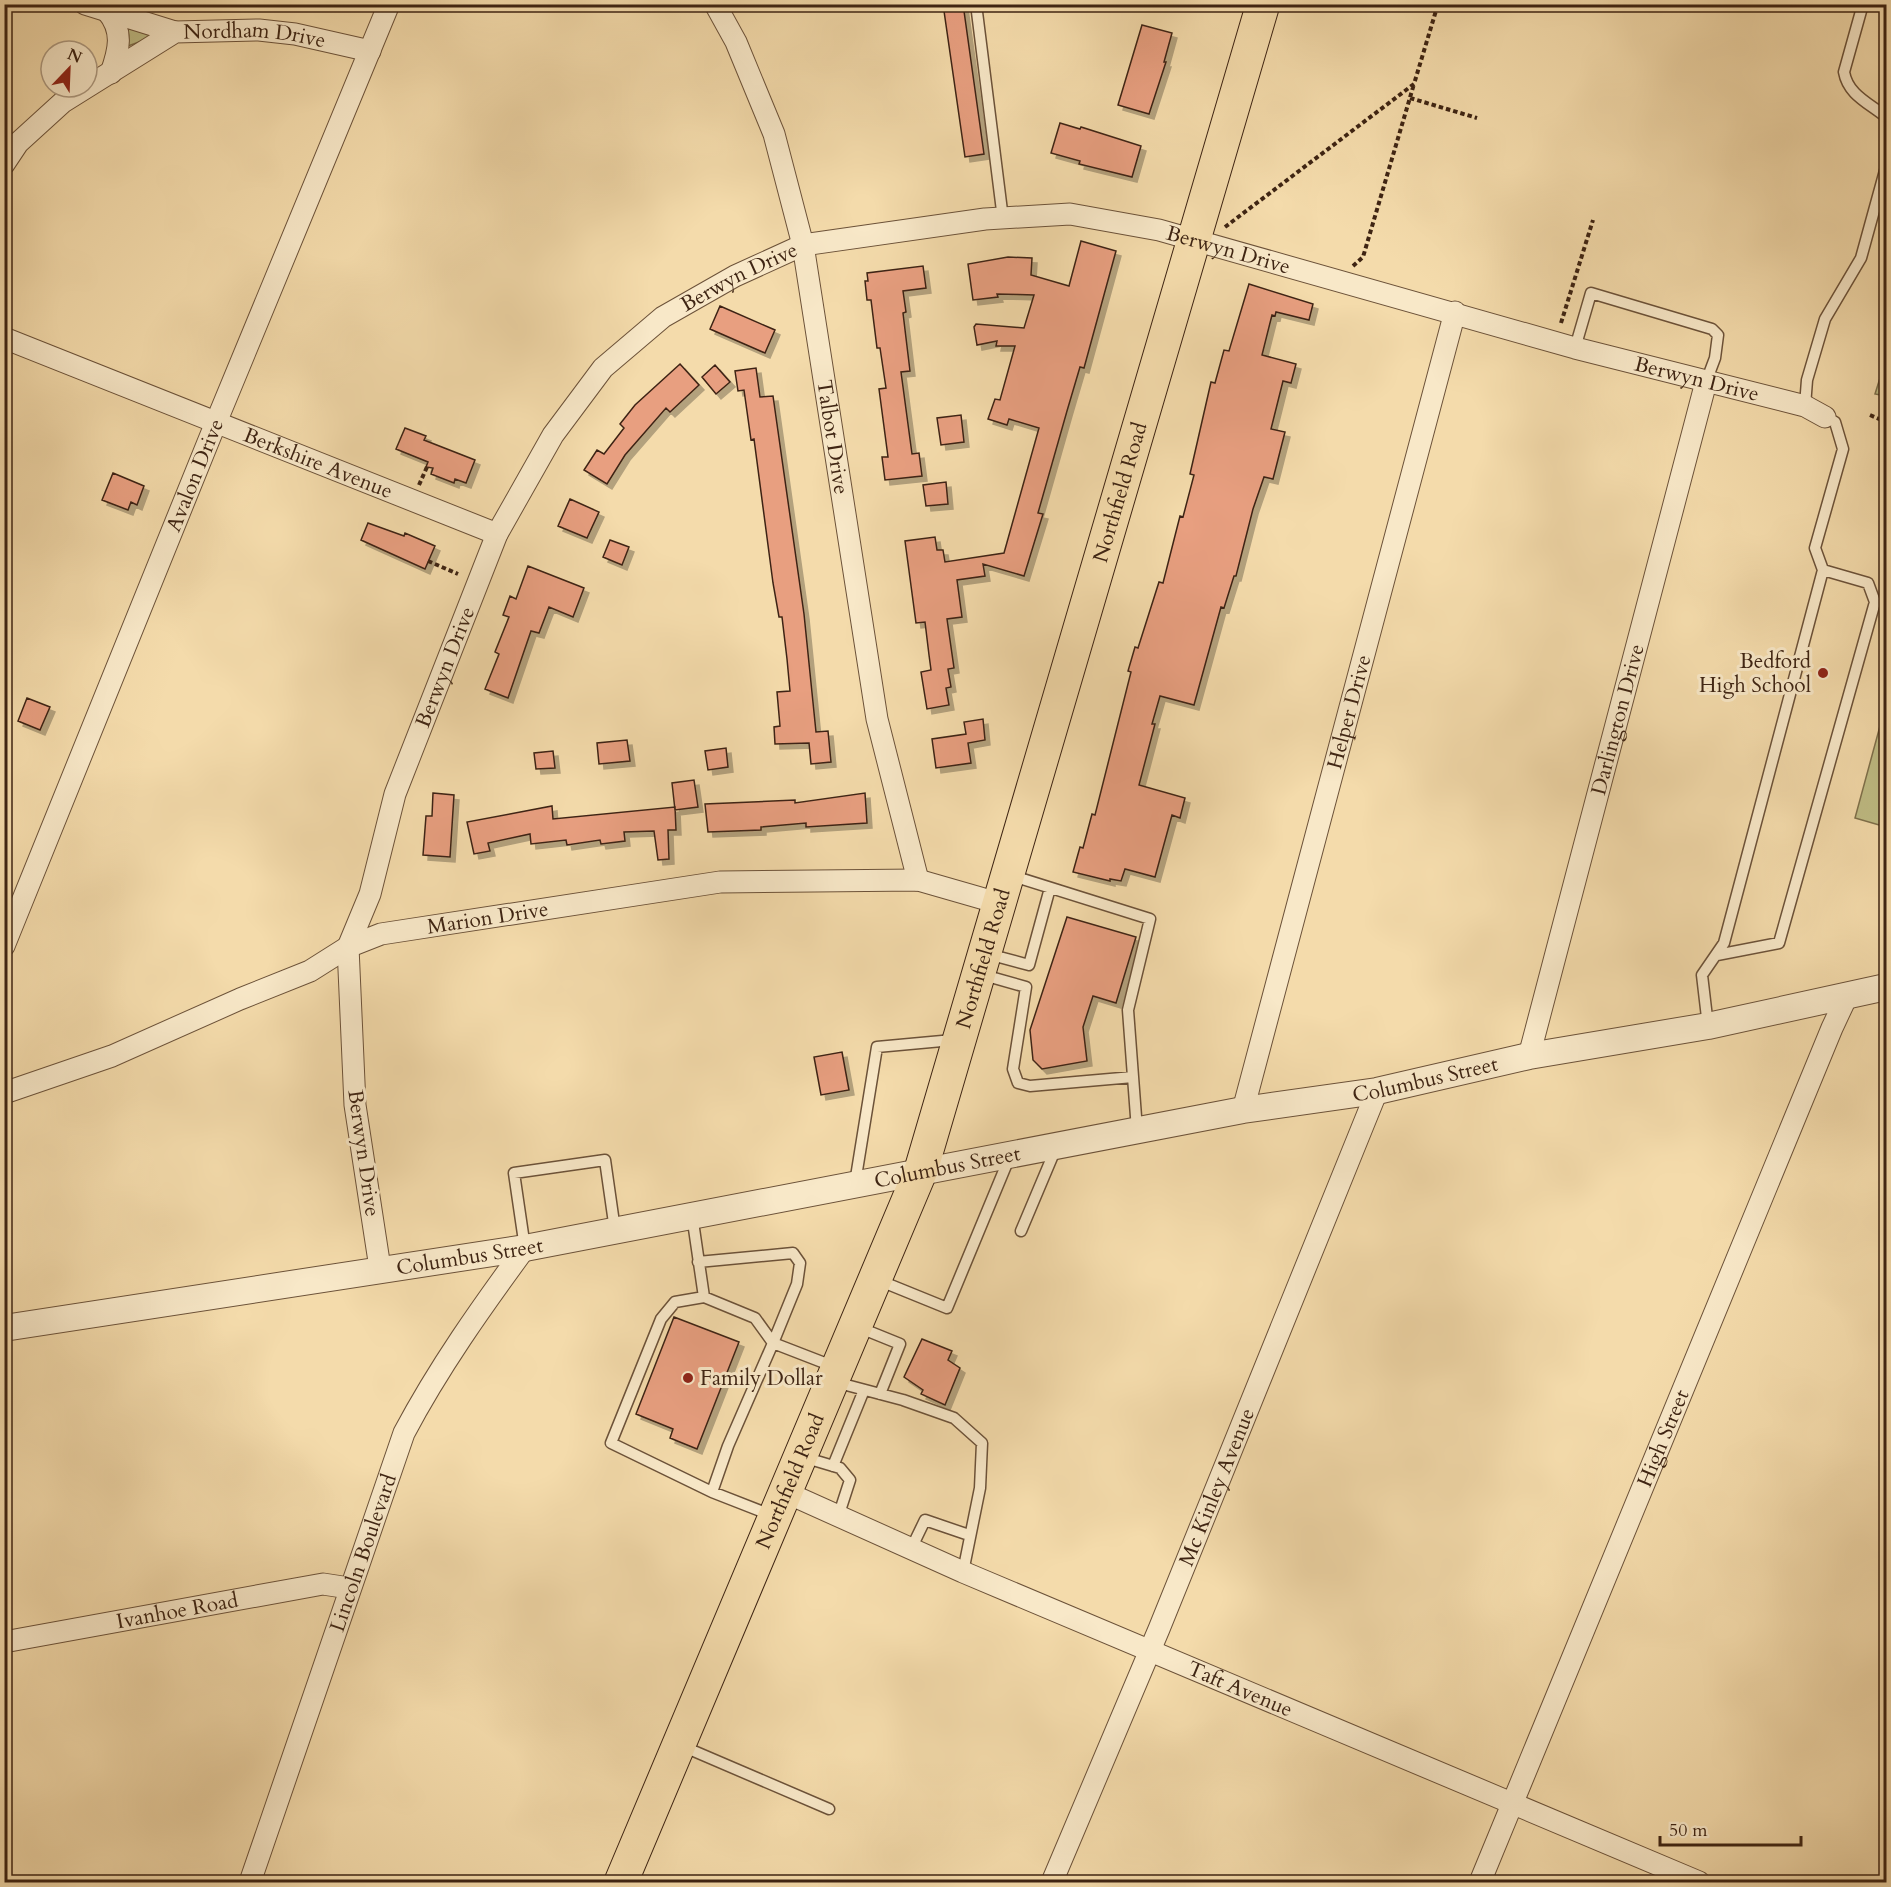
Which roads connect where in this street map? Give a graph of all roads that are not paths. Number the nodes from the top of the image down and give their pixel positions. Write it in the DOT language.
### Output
graph roads {
  1 [pos="85,4"];
  2 [pos="389,4"];
  3 [pos="716,4"];
  4 [pos="976,4"];
  5 [pos="1263,4"];
  6 [pos="1863,4"];
  7 [pos="107,11"];
  8 [pos="175,32"];
  9 [pos="370,51"];
  10 [pos="111,73"];
  11 [pos="1887,117"];
  12 [pos="4,164"];
  13 [pos="1887,167"];
  14 [pos="1003,219"];
  15 [pos="1208,235"];
  16 [pos="804,245"];
  17 [pos="1455,312"];
  18 [pos="4,338"];
  19 [pos="1575,348"];
  20 [pos="1706,382"];
  21 [pos="1805,406"];
  22 [pos="1825,417"];
  23 [pos="216,420"];
  24 [pos="497,534"];
  25 [pos="1823,570"];
  26 [pos="918,880"];
  27 [pos="1050,888"];
  28 [pos="1002,889"];
  29 [pos="4,946"];
  30 [pos="348,947"];
  31 [pos="1717,955"];
  32 [pos="982,964"];
  33 [pos="1887,987"];
  34 [pos="1847,996"];
  35 [pos="1708,1026"];
  36 [pos="960,1040"];
  37 [pos="1529,1056"];
  38 [pos="1133,1077"];
  39 [pos="4,1080"];
  40 [pos="25,1084"];
  41 [pos="1377,1090"];
  42 [pos="4,1093"];
  43 [pos="1243,1110"];
  44 [pos="1137,1130"];
  45 [pos="1057,1145"];
  46 [pos="1010,1155"];
  47 [pos="921,1170"];
  48 [pos="855,1183"];
  49 [pos="692,1215"];
  50 [pos="615,1230"];
  51 [pos="1021,1231"];
  52 [pos="525,1248"];
  53 [pos="698,1262"];
  54 [pos="380,1268"];
  55 [pos="875,1279"];
  56 [pos="704,1297"];
  57 [pos="855,1326"];
  58 [pos="4,1328"];
  59 [pos="773,1343"];
  60 [pos="834,1375"];
  61 [pos="864,1390"];
  62 [pos="880,1394"];
  63 [pos="800,1456"];
  64 [pos="833,1466"];
  65 [pos="712,1492"];
  66 [pos="780,1504"];
  67 [pos="838,1517"];
  68 [pos="969,1535"];
  69 [pos="911,1549"];
  70 [pos="963,1572"];
  71 [pos="349,1588"];
  72 [pos="4,1642"];
  73 [pos="1150,1650"];
  74 [pos="679,1744"];
  75 [pos="1514,1804"];
  76 [pos="829,1809"];
  77 [pos="250,1882"];
  78 [pos="621,1882"];
  79 [pos="1052,1882"];
  80 [pos="1480,1882"];
  81 [pos="1699,1882"];
  1 -- 7 [label="street"];
  2 -- 9 [label="street, Avalon Drive"];
  3 -- 16 [label="street, Talbot Drive"];
  4 -- 14 [label="lane"];
  5 -- 15 [label="main road, Northfield Road"];
  6 -- 11 [label="lane"];
  7 -- 8 [label="street"];
  7 -- 10 [label="street"];
  8 -- 9 [label="street, Nordham Drive"];
  8 -- 10 [label="street, Nordham Drive"];
  9 -- 23 [label="street, Avalon Drive"];
  10 -- 12 [label="street, Nordham Drive"];
  13 -- 21 [label="lane"];
  14 -- 15 [label="street, Berwyn Drive"];
  14 -- 16 [label="street, Berwyn Drive"];
  15 -- 17 [label="street, Berwyn Drive"];
  15 -- 28 [label="main road, Northfield Road"];
  16 -- 24 [label="street, Berwyn Drive"];
  16 -- 26 [label="street, Talbot Drive"];
  17 -- 19 [label="street, Berwyn Drive"];
  17 -- 43 [label="street, Helper Drive"];
  18 -- 23 [label="street, Berkshire Avenue"];
  19 -- 20 [label="street, Berwyn Drive"];
  19 -- 20 [label="lane"];
  20 -- 21 [label="street, Berwyn Drive"];
  20 -- 37 [label="street, Darlington Drive"];
  21 -- 22 [label="street, Berwyn Drive"];
  22 -- 25 [label="lane"];
  23 -- 24 [label="street, Berkshire Avenue"];
  23 -- 29 [label="street, Avalon Drive"];
  24 -- 30 [label="street, Berwyn Drive"];
  25 -- 31 [label="lane"];
  25 -- 31 [label="lane"];
  26 -- 28 [label="street, Marion Drive"];
  26 -- 30 [label="street, Marion Drive"];
  27 -- 28 [label="lane"];
  27 -- 32 [label="lane"];
  27 -- 38 [label="lane"];
  28 -- 32 [label="main road, Northfield Road"];
  30 -- 40 [label="street, Marion Drive"];
  30 -- 54 [label="street, Berwyn Drive"];
  31 -- 35 [label="lane"];
  32 -- 36 [label="main road, Northfield Road"];
  32 -- 38 [label="lane"];
  33 -- 34 [label="street, Columbus Street"];
  34 -- 35 [label="street, Columbus Street"];
  34 -- 75 [label="street, High Street"];
  35 -- 37 [label="street, Columbus Street"];
  36 -- 47 [label="main road, Northfield Road"];
  36 -- 48 [label="lane"];
  37 -- 41 [label="street, Columbus Street"];
  38 -- 44 [label="lane"];
  39 -- 40 [label="street"];
  40 -- 42 [label="street, Marion Drive"];
  41 -- 43 [label="street, Columbus Street"];
  41 -- 73 [label="street, Mc Kinley Avenue"];
  43 -- 44 [label="street, Columbus Street"];
  44 -- 45 [label="street, Columbus Street"];
  45 -- 46 [label="street, Columbus Street"];
  45 -- 51 [label="lane"];
  46 -- 47 [label="street, Columbus Street"];
  46 -- 55 [label="lane"];
  47 -- 48 [label="street, Columbus Street"];
  47 -- 55 [label="main road, Northfield Road"];
  48 -- 49 [label="street, Columbus Street"];
  49 -- 50 [label="street, Columbus Street"];
  49 -- 53 [label="lane"];
  50 -- 52 [label="street, Columbus Street"];
  50 -- 52 [label="lane"];
  52 -- 54 [label="street, Columbus Street"];
  52 -- 71 [label="street, Lincoln Boulevard"];
  53 -- 56 [label="lane"];
  53 -- 59 [label="lane"];
  54 -- 58 [label="street, Columbus Street"];
  55 -- 57 [label="main road, Northfield Road"];
  56 -- 59 [label="lane"];
  56 -- 65 [label="lane"];
  57 -- 60 [label="main road, Northfield Road"];
  57 -- 62 [label="lane"];
  59 -- 60 [label="lane"];
  59 -- 65 [label="lane"];
  60 -- 61 [label="lane"];
  60 -- 63 [label="main road, Northfield Road"];
  61 -- 62 [label="lane"];
  61 -- 64 [label="lane"];
  62 -- 68 [label="lane"];
  63 -- 64 [label="lane"];
  63 -- 66 [label="main road, Northfield Road"];
  64 -- 67 [label="lane"];
  65 -- 66 [label="lane"];
  66 -- 67 [label="street, Taft Avenue"];
  66 -- 74 [label="main road, Northfield Road"];
  67 -- 69 [label="street, Taft Avenue"];
  68 -- 69 [label="lane"];
  68 -- 70 [label="lane"];
  69 -- 70 [label="street, Taft Avenue"];
  70 -- 73 [label="street, Taft Avenue"];
  71 -- 72 [label="street, Ivanhoe Road"];
  71 -- 77 [label="street, Lincoln Boulevard"];
  73 -- 75 [label="street, Taft Avenue"];
  73 -- 79 [label="street, Mc Kinley Avenue"];
  74 -- 76 [label="lane"];
  74 -- 78 [label="main road, Northfield Road"];
  75 -- 80 [label="street, High Street"];
  75 -- 81 [label="street, Taft Avenue"];
}
